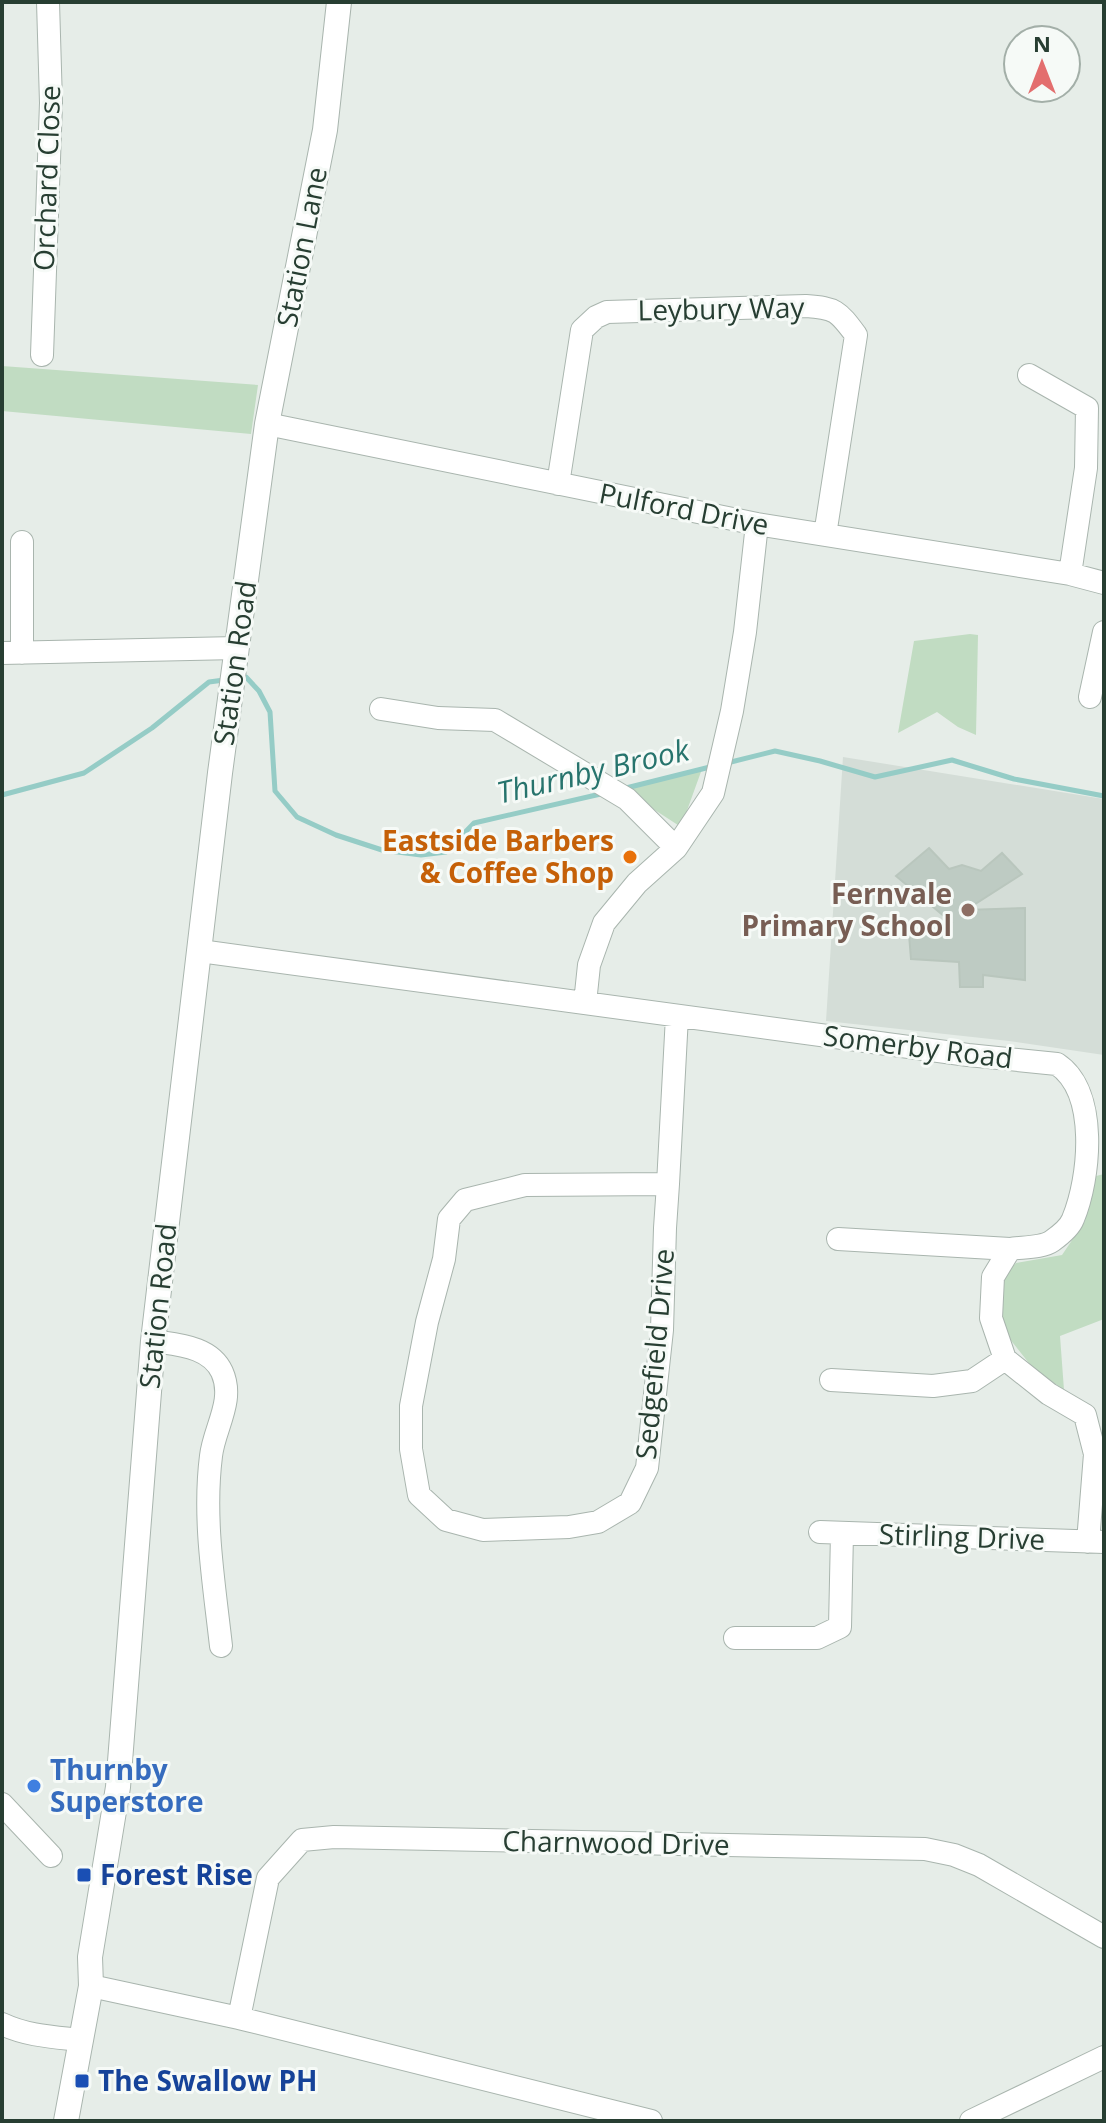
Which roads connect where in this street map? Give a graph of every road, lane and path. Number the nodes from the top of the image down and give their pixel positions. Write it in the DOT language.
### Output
graph roads {
  1 [pos="48,2"];
  2 [pos="339,2"];
  3 [pos="42,355"];
  4 [pos="1029,375"];
  5 [pos="267,424"];
  6 [pos="558,484"];
  7 [pos="258,491"];
  8 [pos="757,524"];
  9 [pos="825,535"];
  10 [pos="22,542"];
  11 [pos="1070,574"];
  12 [pos="1104,583"];
  13 [pos="1104,632"];
  14 [pos="237,648"];
  15 [pos="12,653"];
  16 [pos="1090,697"];
  17 [pos="381,709"];
  18 [pos="676,848"];
  19 [pos="200,951"];
  20 [pos="585,1003"];
  21 [pos="677,1016"];
  22 [pos="668,1184"];
  23 [pos="838,1239"];
  24 [pos="1010,1249"];
  25 [pos="153,1341"];
  26 [pos="1005,1359"];
  27 [pos="831,1380"];
  28 [pos="1096,1542"];
  29 [pos="735,1638"];
  30 [pos="221,1646"];
  31 [pos="2,1804"];
  32 [pos="51,1856"];
  33 [pos="1104,1937"];
  34 [pos="91,1986"];
  35 [pos="239,2018"];
  36 [pos="2,2024"];
  37 [pos="81,2040"];
  38 [pos="1104,2057"];
  39 [pos="66,2121"];
  40 [pos="651,2121"];
  41 [pos="971,2121"];
  1 -- 3 [label="street, Orchard Close"];
  2 -- 5 [label="street, Station Lane"];
  4 -- 11 [label="street"];
  5 -- 6 [label="street, Pulford Drive"];
  5 -- 7 [label="street, Station Lane"];
  6 -- 8 [label="street, Pulford Drive"];
  6 -- 9 [label="street, Leybury Way"];
  7 -- 14 [label="street, Station Road"];
  8 -- 9 [label="street, Pulford Drive"];
  8 -- 18 [label="street"];
  9 -- 11 [label="street, Pulford Drive"];
  10 -- 15 [label="street"];
  11 -- 12 [label="street, Pulford Drive"];
  13 -- 16 [label="street"];
  14 -- 15 [label="street"];
  14 -- 19 [label="street, Station Road"];
  17 -- 18 [label="street"];
  18 -- 20 [label="street"];
  19 -- 20 [label="street, Somerby Road"];
  19 -- 25 [label="street, Station Road"];
  20 -- 21 [label="street, Somerby Road"];
  21 -- 22 [label="street, Sedgefield Drive"];
  21 -- 24 [label="street, Somerby Road"];
  22 -- 22 [label="street, Sedgefield Drive"];
  23 -- 24 [label="street, Somerby Road"];
  24 -- 26 [label="street"];
  25 -- 30 [label="street"];
  25 -- 34 [label="street, Station Road"];
  26 -- 27 [label="street"];
  26 -- 28 [label="street"];
  28 -- 29 [label="street, Stirling Drive"];
  31 -- 32 [label="street"];
  33 -- 35 [label="street, Charnwood Drive"];
  34 -- 35 [label="street"];
  34 -- 37 [label="street, Station Road"];
  35 -- 40 [label="street"];
  36 -- 37 [label="street"];
  37 -- 39 [label="street, Station Road"];
  38 -- 41 [label="street"];
}
